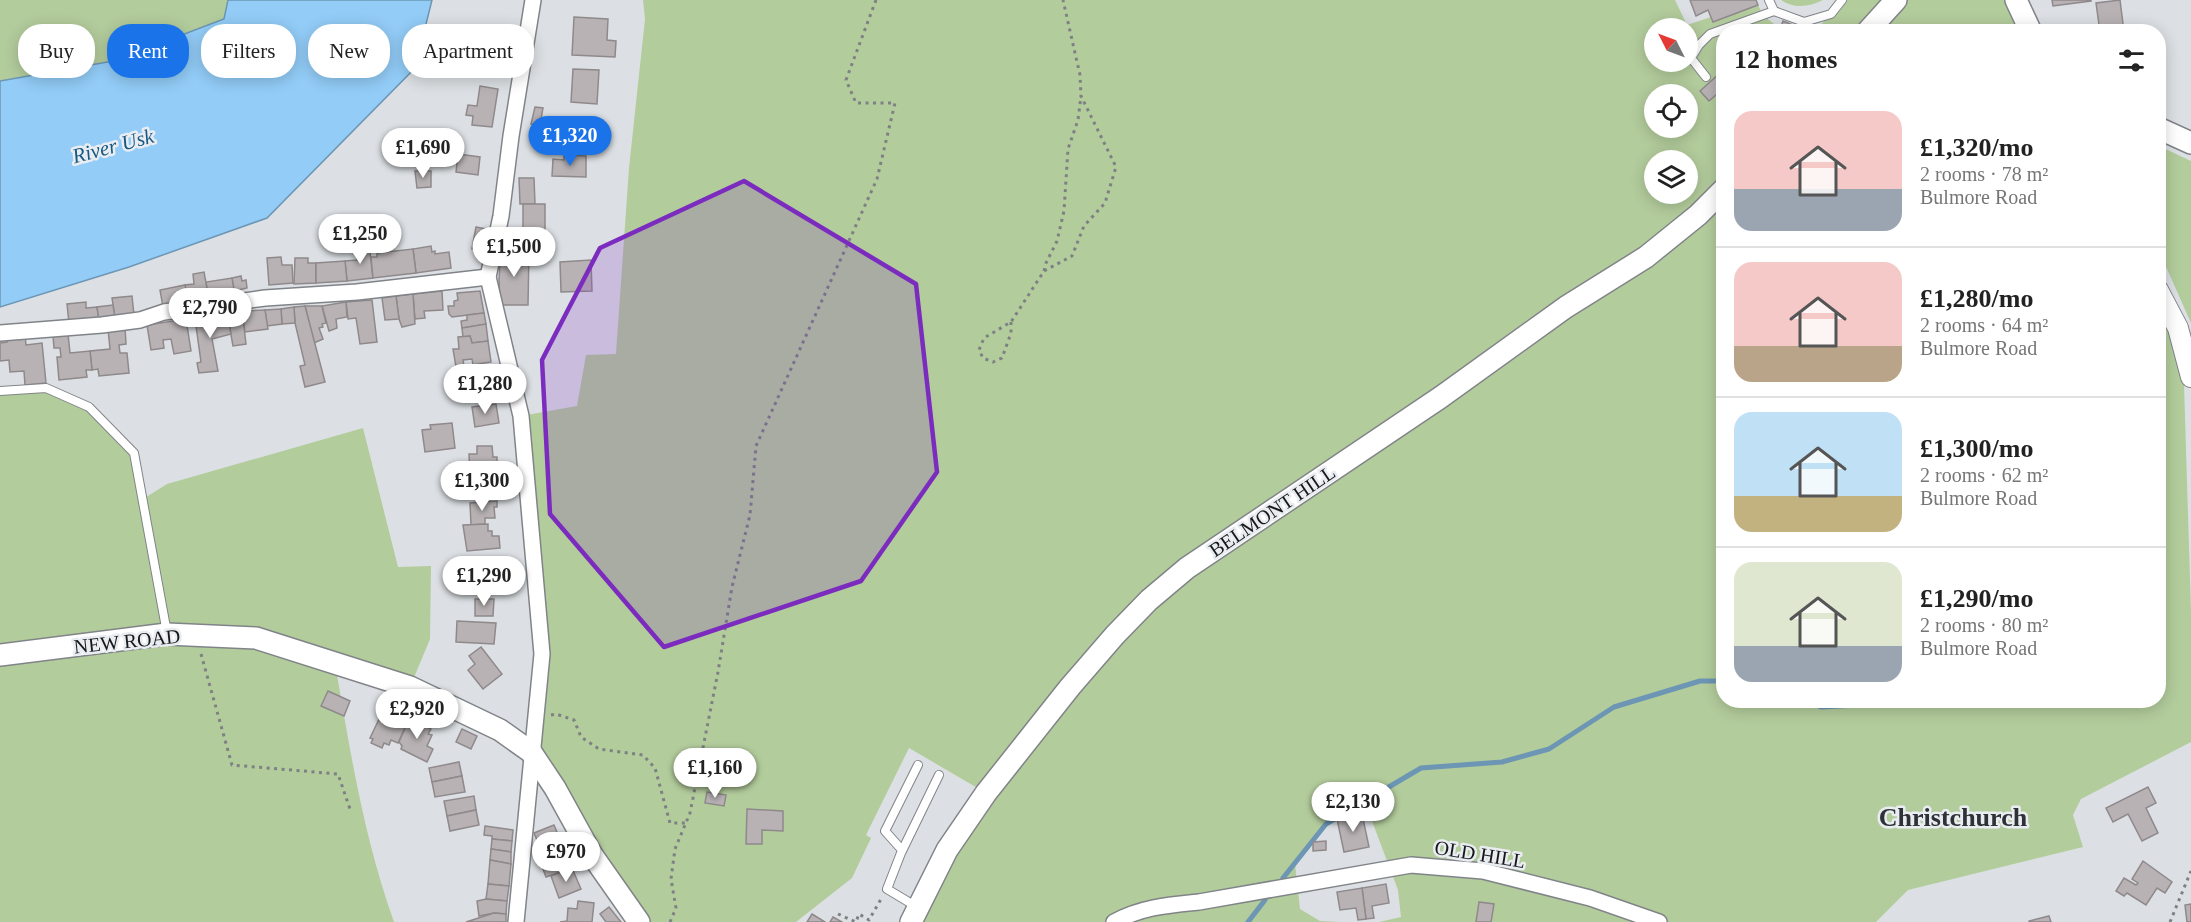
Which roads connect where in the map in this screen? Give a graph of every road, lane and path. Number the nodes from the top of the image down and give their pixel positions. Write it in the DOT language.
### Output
graph roads {
  1 [pos="533,0"];
  2 [pos="876,0"];
  3 [pos="1063,0"];
  4 [pos="1769,0"];
  5 [pos="1842,0"];
  6 [pos="1896,0"];
  7 [pos="2016,0"];
  8 [pos="1774,11"];
  9 [pos="1738,24"];
  10 [pos="1874,24"];
  11 [pos="2027,24"];
  12 [pos="1716,32"];
  13 [pos="1706,77"];
  14 [pos="1081,96"];
  15 [pos="2166,132"];
  16 [pos="2191,143"];
  17 [pos="1716,197"];
  18 [pos="1044,271"];
  19 [pos="488,277"];
  20 [pos="2166,305"];
  21 [pos="1011,322"];
  22 [pos="0,333"];
  23 [pos="2191,377"];
  24 [pos="0,391"];
  25 [pos="167,634"];
  26 [pos="0,655"];
  27 [pos="206,673"];
  28 [pos="535,718"];
  29 [pos="531,752"];
  30 [pos="918,765"];
  31 [pos="939,775"];
  32 [pos="351,812"];
  33 [pos="686,823"];
  34 [pos="902,850"];
  35 [pos="2191,871"];
  36 [pos="886,890"];
  37 [pos="838,914"];
  38 [pos="915,915"];
  39 [pos="516,922"];
  40 [pos="639,922"];
  41 [pos="670,922"];
  42 [pos="1114,922"];
  43 [pos="1659,922"];
  44 [pos="2170,922"];
  1 -- 19 [label="street"];
  2 -- 33 [label="path"];
  3 -- 14 [label="path"];
  4 -- 8 [label="lane"];
  5 -- 8 [label="lane"];
  6 -- 10 [label="main road"];
  7 -- 11 [label="main road"];
  8 -- 9 [label="lane"];
  12 -- 13 [label="lane"];
  14 -- 18 [label="path"];
  14 -- 18 [label="path"];
  15 -- 16 [label="main road"];
  17 -- 38 [label="main road, BELMONT HILL"];
  18 -- 21 [label="path"];
  19 -- 22 [label="street"];
  19 -- 28 [label="street"];
  20 -- 23 [label="street"];
  21 -- 21 [label="path"];
  24 -- 25 [label="lane"];
  25 -- 26 [label="main road, NEW ROAD"];
  25 -- 29 [label="main road, NEW ROAD"];
  27 -- 32 [label="path"];
  28 -- 29 [label="street"];
  28 -- 33 [label="path"];
  29 -- 39 [label="street"];
  29 -- 40 [label="main road, NEW ROAD"];
  30 -- 34 [label="lane"];
  31 -- 34 [label="lane"];
  33 -- 41 [label="path"];
  34 -- 36 [label="lane"];
  35 -- 44 [label="path"];
  36 -- 37 [label="path"];
  36 -- 38 [label="lane"];
  42 -- 43 [label="street, OLD HILL"];
}
